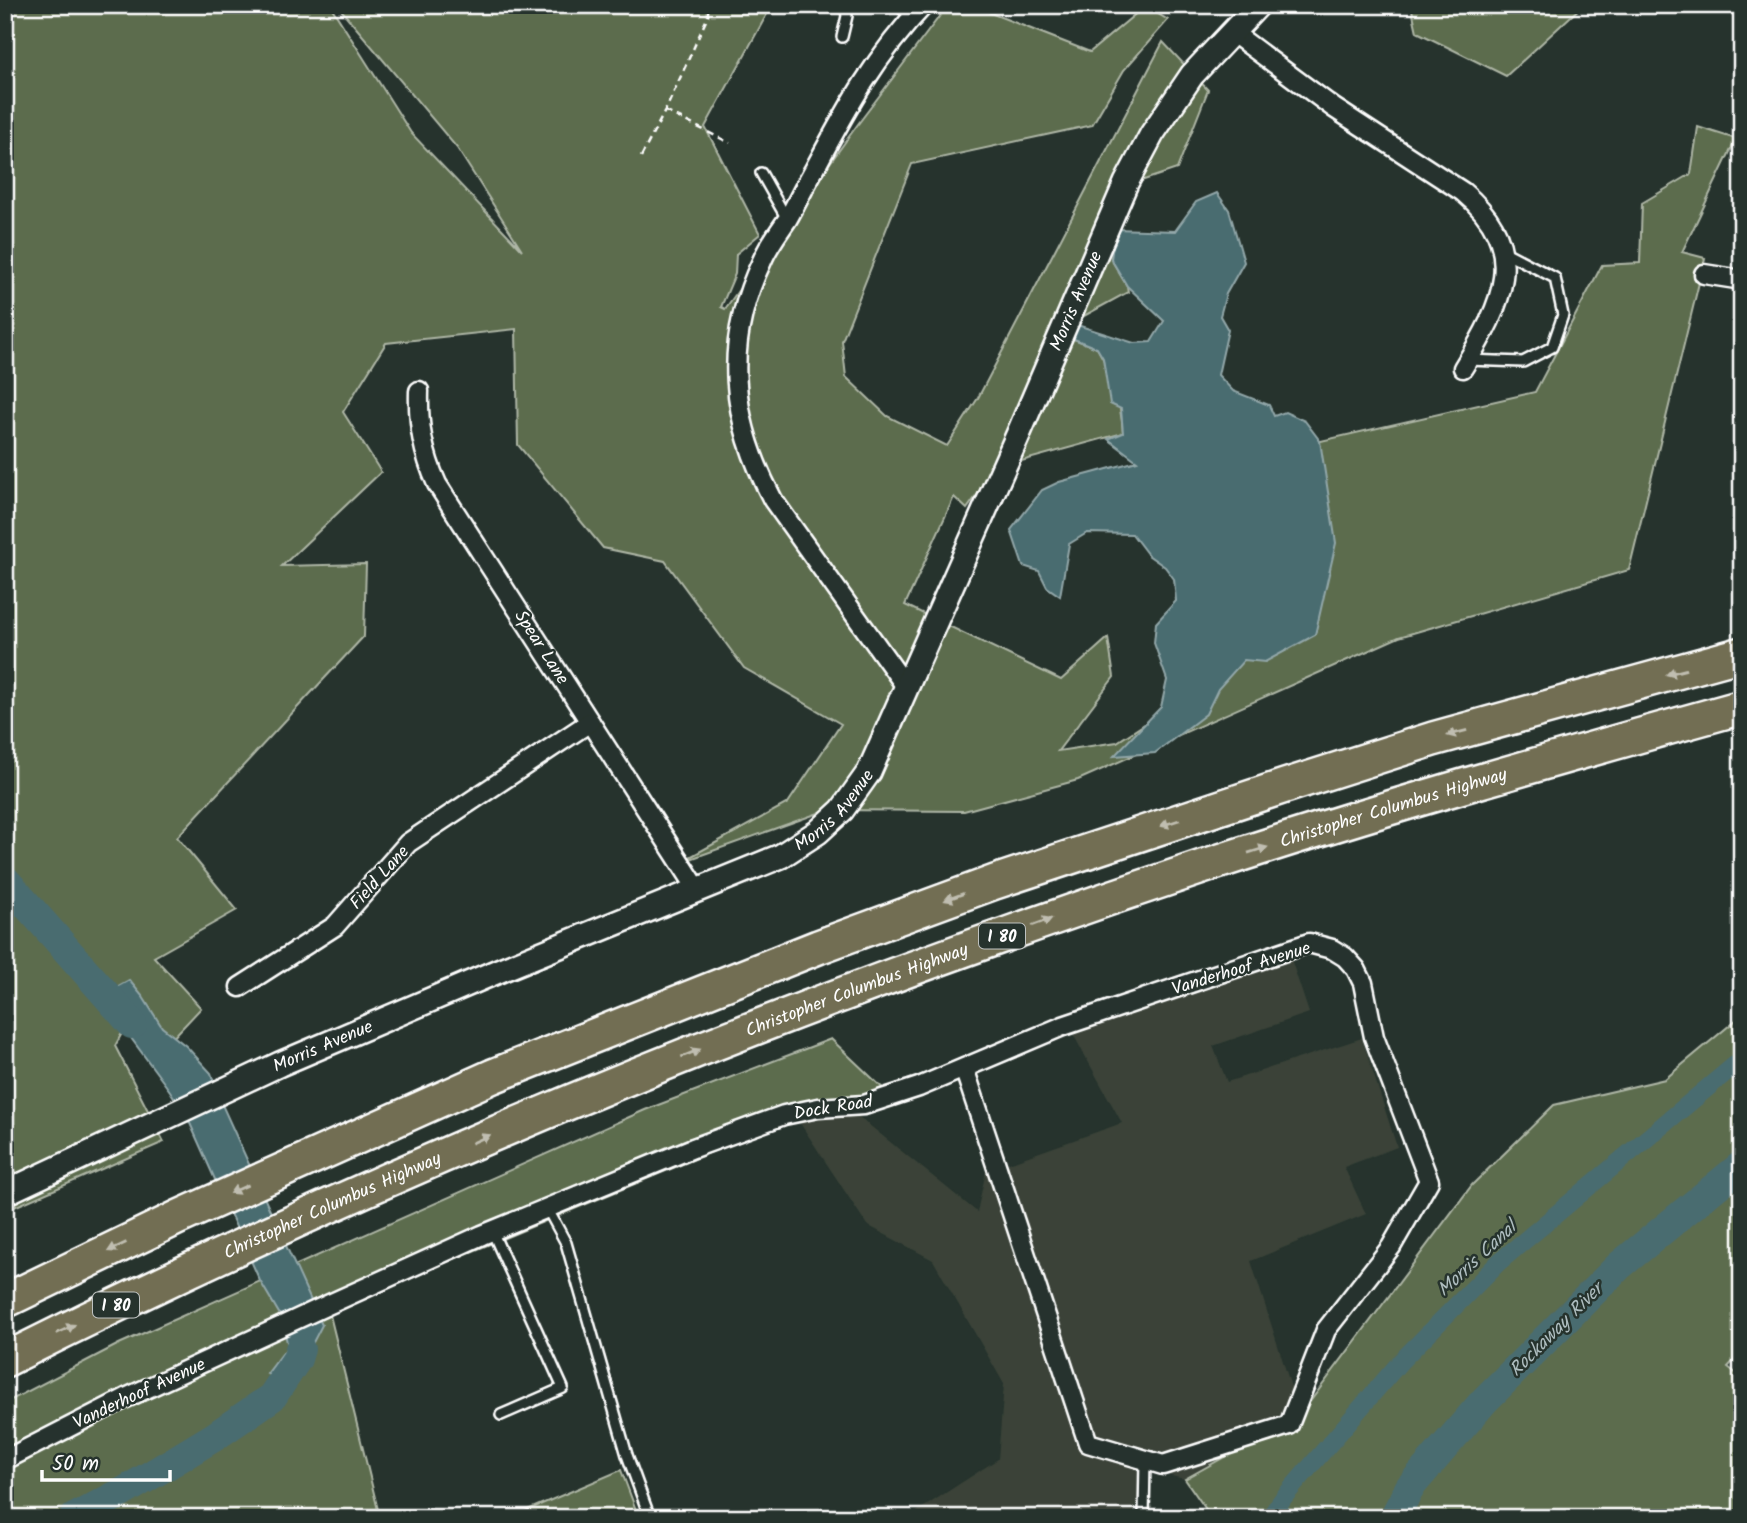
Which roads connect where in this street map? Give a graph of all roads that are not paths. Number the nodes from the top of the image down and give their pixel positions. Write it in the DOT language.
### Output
graph roads {
  1 [pos="845,5"];
  2 [pos="1258,5"];
  3 [pos="896,6"];
  4 [pos="918,11"];
  5 [pos="1232,32"];
  6 [pos="842,37"];
  7 [pos="761,173"];
  8 [pos="787,219"];
  9 [pos="1503,251"];
  10 [pos="1704,274"];
  11 [pos="1742,280"];
  12 [pos="1465,364"];
  13 [pos="419,391"];
  14 [pos="1742,654"];
  15 [pos="907,688"];
  16 [pos="1742,707"];
  17 [pos="590,722"];
  18 [pos="698,890"];
  19 [pos="240,986"];
  20 [pos="964,1068"];
  21 [pos="5,1193"];
  22 [pos="547,1208"];
  23 [pos="492,1231"];
  24 [pos="5,1301"];
  25 [pos="275,1331"];
  26 [pos="5,1360"];
  27 [pos="501,1415"];
  28 [pos="5,1460"];
  29 [pos="1144,1460"];
  30 [pos="650,1518"];
  31 [pos="1144,1518"];
  1 -- 6 [label="lane"];
  2 -- 5 [label="street, Morris Avenue"];
  3 -- 4 [label="lane"];
  4 -- 8 [label="street"];
  5 -- 9 [label="street"];
  5 -- 15 [label="street, Morris Avenue"];
  7 -- 8 [label="lane"];
  8 -- 15 [label="street"];
  9 -- 12 [label="street"];
  9 -- 12 [label="lane"];
  10 -- 11 [label="street"];
  13 -- 17 [label="street, Spear Lane"];
  14 -- 24 [label="highway, one-way"];
  15 -- 18 [label="street, Morris Avenue"];
  26 -- 16 [label="highway, Christopher Columbus Highway / I 80, one-way"];
  17 -- 18 [label="street, Spear Lane"];
  17 -- 19 [label="street, Field Lane"];
  18 -- 21 [label="street, Morris Avenue"];
  20 -- 22 [label="street, Dock Road"];
  20 -- 29 [label="street"];
  20 -- 29 [label="street, Vanderhoof Avenue"];
  22 -- 23 [label="street, Dock Road"];
  22 -- 30 [label="lane"];
  23 -- 25 [label="street, Dock Road"];
  23 -- 27 [label="lane"];
  25 -- 28 [label="street, Vanderhoof Avenue"];
  29 -- 31 [label="lane"];
}
